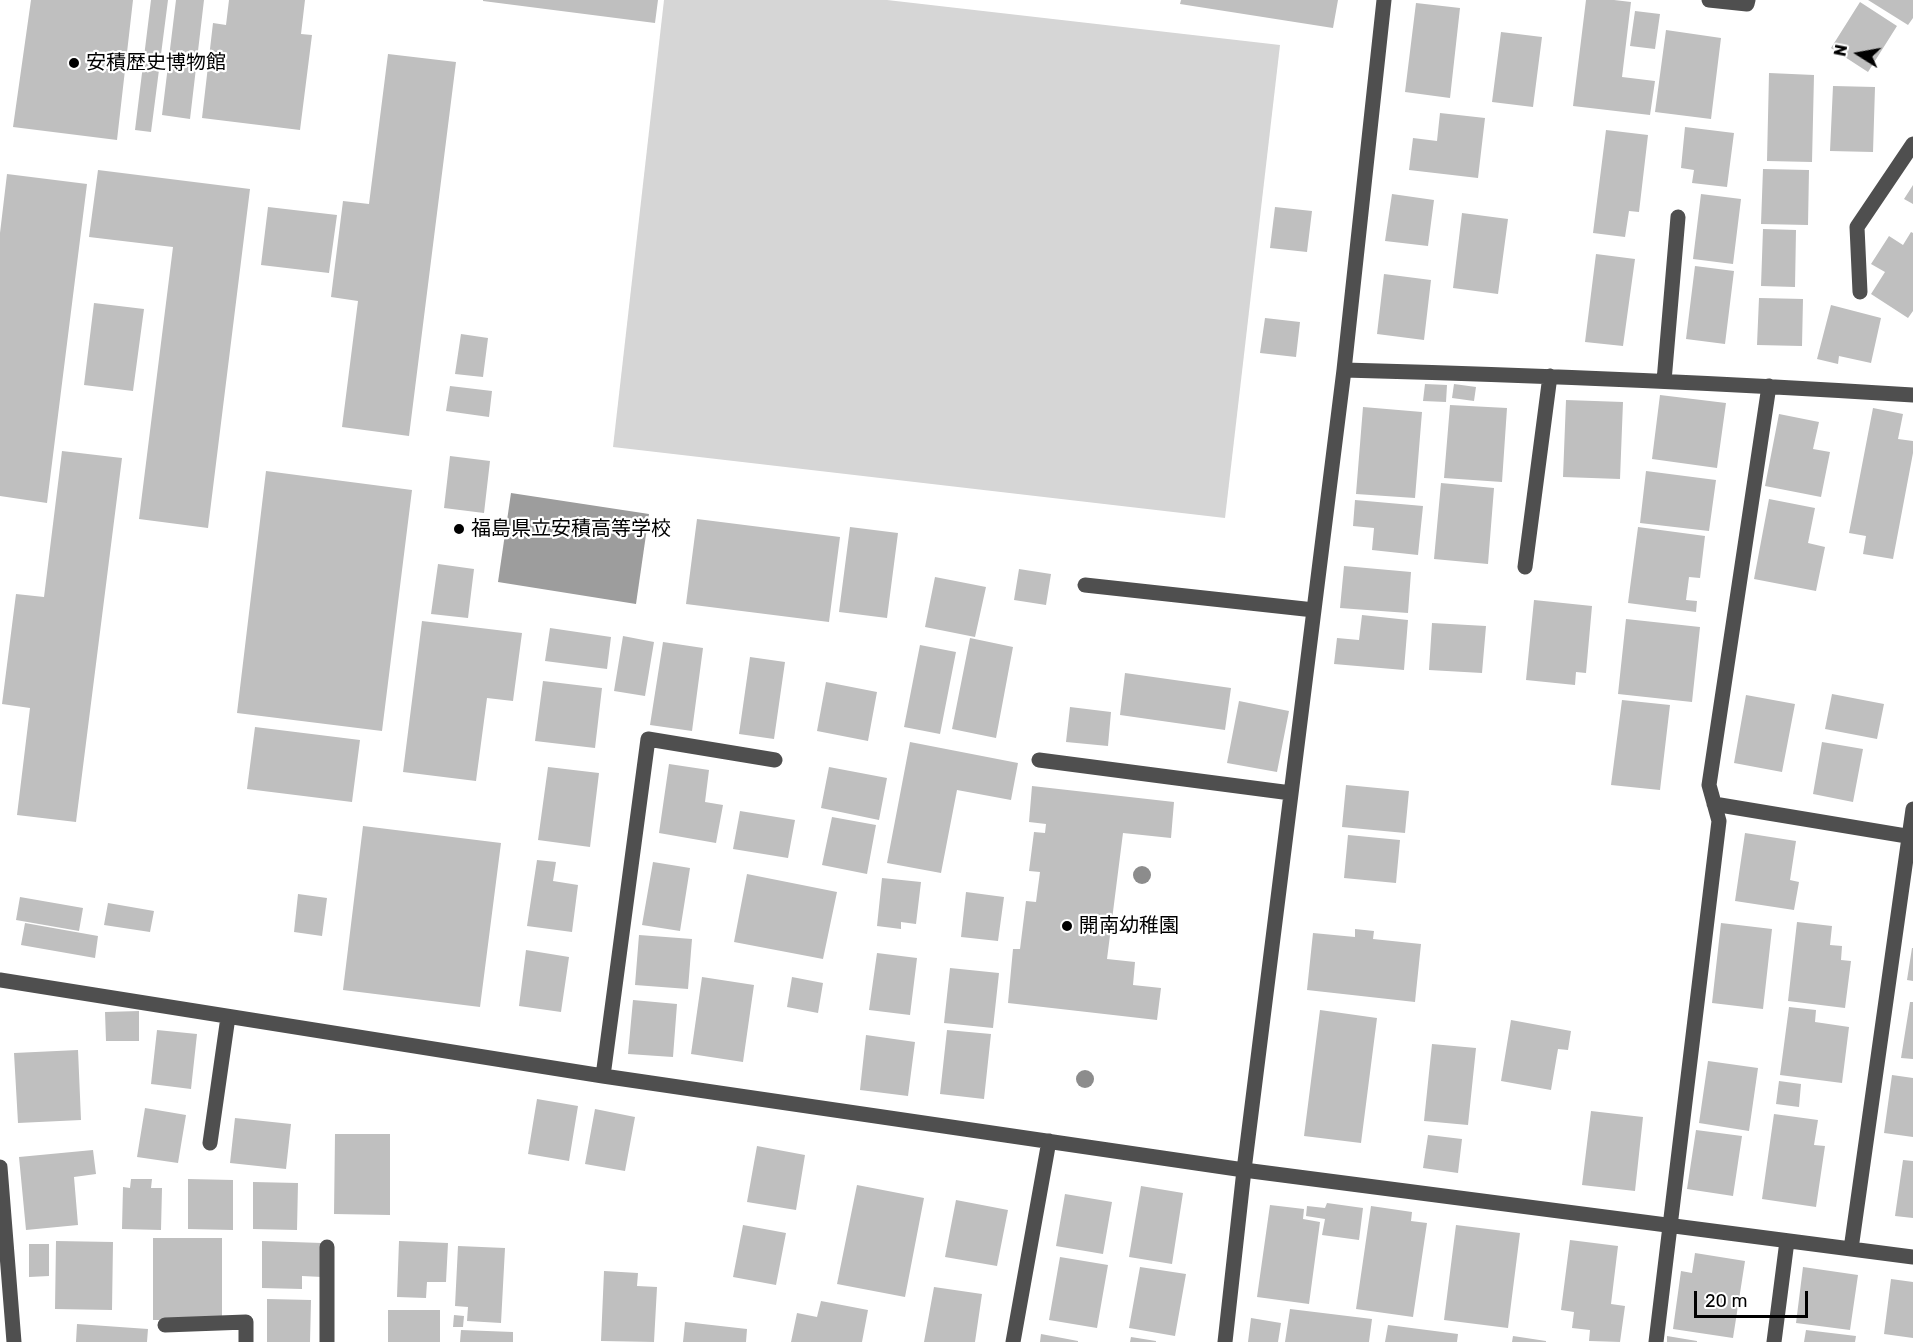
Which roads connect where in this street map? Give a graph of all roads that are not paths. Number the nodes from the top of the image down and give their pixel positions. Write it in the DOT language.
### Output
graph roads {
  1 [pos="1384,0"];
  2 [pos="1709,0"];
  3 [pos="1748,0"];
  4 [pos="1913,144"];
  5 [pos="1678,217"];
  6 [pos="1860,292"];
  7 [pos="1344,370"];
  8 [pos="1550,376"];
  9 [pos="1664,381"];
  10 [pos="1769,386"];
  11 [pos="1913,395"];
  12 [pos="1525,567"];
  13 [pos="1085,585"];
  14 [pos="1314,610"];
  15 [pos="775,760"];
  16 [pos="1039,760"];
  17 [pos="1291,793"];
  18 [pos="1714,804"];
  19 [pos="1913,809"];
  20 [pos="1911,837"];
  21 [pos="0,980"];
  22 [pos="228,1017"];
  23 [pos="603,1076"];
  24 [pos="1049,1141"];
  25 [pos="210,1143"];
  26 [pos="0,1167"];
  27 [pos="1244,1170"];
  28 [pos="1670,1226"];
  29 [pos="1787,1240"];
  30 [pos="327,1247"];
  31 [pos="1851,1249"];
  32 [pos="1913,1257"];
  33 [pos="165,1325"];
  34 [pos="14,1342"];
  35 [pos="246,1342"];
  36 [pos="327,1342"];
  37 [pos="1013,1342"];
  38 [pos="1225,1342"];
  39 [pos="1656,1342"];
  40 [pos="1774,1342"];
  1 -- 7 [label="street"];
  2 -- 3 [label="street"];
  4 -- 6 [label="street"];
  5 -- 9 [label="street"];
  7 -- 8 [label="street"];
  7 -- 14 [label="street"];
  8 -- 9 [label="street"];
  8 -- 12 [label="street"];
  9 -- 10 [label="street"];
  10 -- 11 [label="street"];
  10 -- 18 [label="street"];
  13 -- 14 [label="street"];
  14 -- 17 [label="street"];
  15 -- 23 [label="street"];
  16 -- 17 [label="street"];
  17 -- 27 [label="street"];
  18 -- 20 [label="street"];
  18 -- 28 [label="street"];
  19 -- 20 [label="street"];
  20 -- 31 [label="street"];
  21 -- 22 [label="street"];
  22 -- 23 [label="street"];
  22 -- 25 [label="street"];
  23 -- 24 [label="street"];
  24 -- 27 [label="street"];
  24 -- 37 [label="street"];
  26 -- 34 [label="street"];
  27 -- 28 [label="street"];
  27 -- 38 [label="street"];
  28 -- 29 [label="street"];
  28 -- 39 [label="street"];
  29 -- 31 [label="street"];
  29 -- 40 [label="street"];
  30 -- 36 [label="street"];
  31 -- 32 [label="street"];
  33 -- 35 [label="street"];
}
